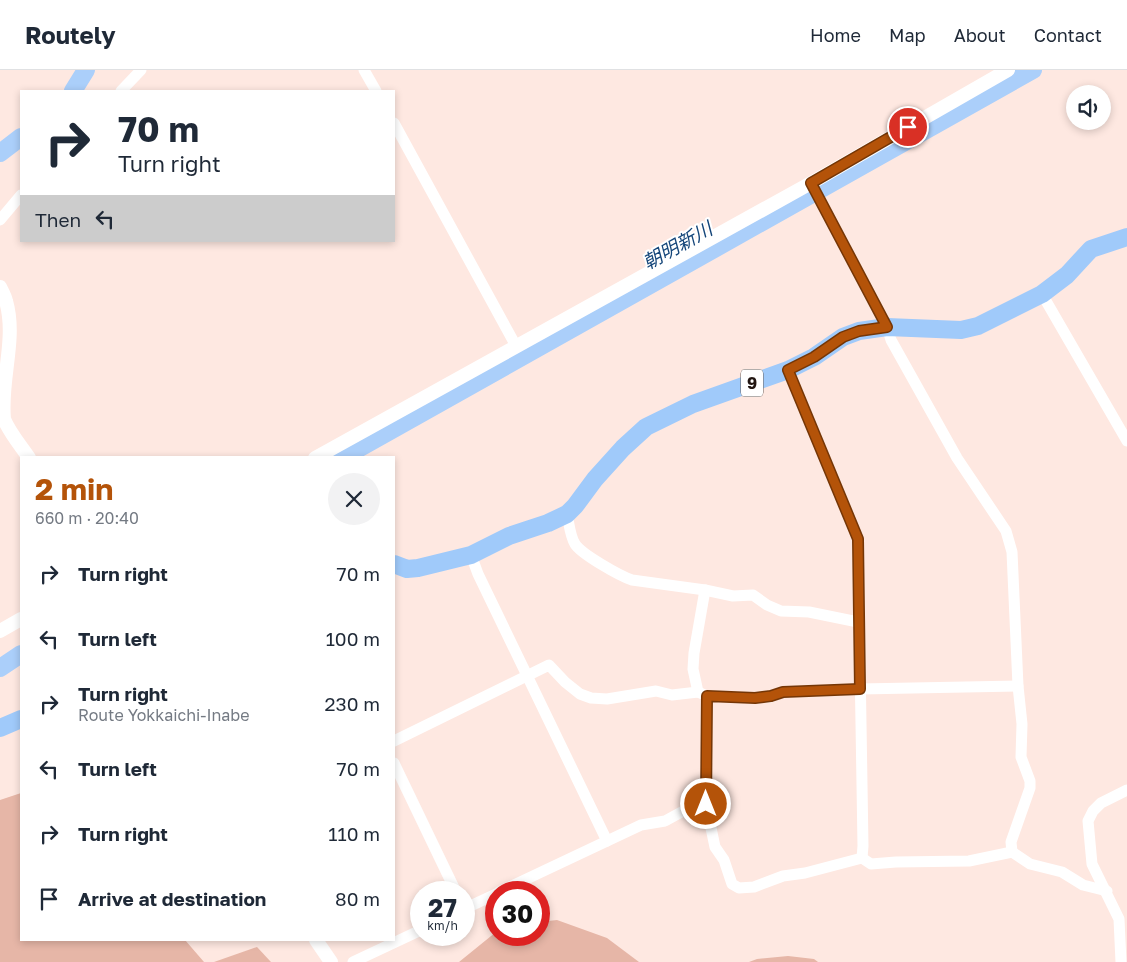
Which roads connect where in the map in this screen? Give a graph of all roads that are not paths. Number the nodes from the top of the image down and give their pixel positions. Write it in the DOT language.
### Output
graph roads {
  1 [pos="141,70"];
  2 [pos="364,70"];
  3 [pos="1008,70"];
  4 [pos="122,90"];
  5 [pos="375,90"];
  6 [pos="395,125"];
  7 [pos="814,189"];
  8 [pos="20,196"];
  9 [pos="0,220"];
  10 [pos="1127,237"];
  11 [pos="0,287"];
  12 [pos="1042,294"];
  13 [pos="887,327"];
  14 [pos="516,346"];
  15 [pos="788,370"];
  16 [pos="1127,441"];
  17 [pos="28,456"];
  18 [pos="319,456"];
  19 [pos="567,514"];
  20 [pos="471,554"];
  21 [pos="395,564"];
  22 [pos="705,590"];
  23 [pos="20,620"];
  24 [pos="858,622"];
  25 [pos="0,631"];
  26 [pos="529,675"];
  27 [pos="1018,686"];
  28 [pos="860,689"];
  29 [pos="702,694"];
  30 [pos="20,719"];
  31 [pos="0,728"];
  32 [pos="395,741"];
  33 [pos="395,765"];
  34 [pos="1127,790"];
  35 [pos="706,804"];
  36 [pos="607,841"];
  37 [pos="1012,852"];
  38 [pos="862,858"];
  39 [pos="451,881"];
  40 [pos="523,881"];
  41 [pos="1104,887"];
  42 [pos="410,935"];
  43 [pos="317,941"];
  44 [pos="331,962"];
  45 [pos="353,962"];
  46 [pos="1120,962"];
  1 -- 4 [label="street"];
  2 -- 5 [label="street"];
  3 -- 7 [label="street"];
  6 -- 14 [label="street"];
  7 -- 13 [label="street"];
  7 -- 14 [label="street"];
  8 -- 9 [label="street"];
  10 -- 12 [label="main road, 9"];
  11 -- 17 [label="street"];
  12 -- 13 [label="main road, 9"];
  12 -- 16 [label="street"];
  13 -- 15 [label="main road, 9"];
  13 -- 27 [label="street"];
  14 -- 18 [label="street"];
  15 -- 19 [label="main road, 9"];
  15 -- 24 [label="street"];
  19 -- 20 [label="main road, 9"];
  19 -- 22 [label="street"];
  20 -- 21 [label="main road, 9"];
  20 -- 26 [label="street"];
  22 -- 24 [label="street"];
  22 -- 29 [label="street"];
  23 -- 25 [label="street"];
  24 -- 28 [label="street"];
  26 -- 29 [label="street"];
  26 -- 32 [label="street"];
  26 -- 36 [label="street"];
  27 -- 28 [label="street"];
  27 -- 37 [label="street"];
  28 -- 29 [label="street"];
  28 -- 38 [label="street"];
  29 -- 35 [label="street"];
  30 -- 31 [label="main road"];
  33 -- 39 [label="street"];
  34 -- 41 [label="street"];
  35 -- 36 [label="street"];
  35 -- 38 [label="street"];
  36 -- 40 [label="street"];
  37 -- 38 [label="street"];
  37 -- 41 [label="street"];
  41 -- 46 [label="street"];
  42 -- 45 [label="street"];
  43 -- 44 [label="street"];
}
